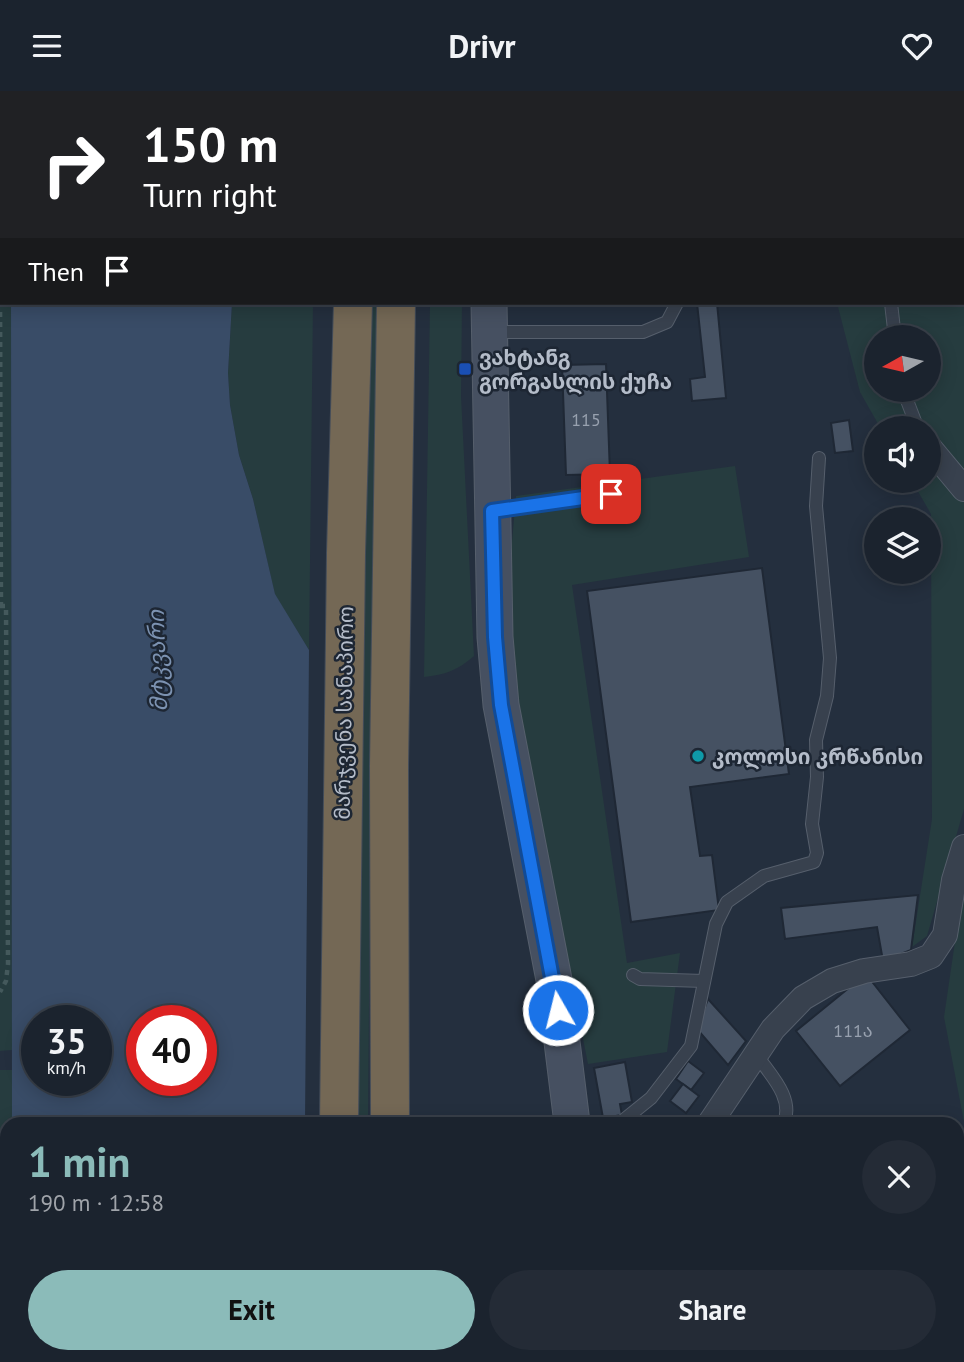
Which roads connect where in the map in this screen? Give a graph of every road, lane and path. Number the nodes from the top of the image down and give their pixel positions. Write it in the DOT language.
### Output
graph roads {
  1 [pos="1,305"];
  2 [pos="354,305"];
  3 [pos="396,305"];
  4 [pos="676,305"];
  5 [pos="891,305"];
  6 [pos="489,318"];
  7 [pos="894,325"];
  8 [pos="819,458"];
  9 [pos="941,461"];
  10 [pos="964,489"];
  11 [pos="611,494"];
  12 [pos="492,511"];
  13 [pos="0,606"];
  14 [pos="3,674"];
  15 [pos="0,806"];
  16 [pos="7,806"];
  17 [pos="964,847"];
  18 [pos="0,909"];
  19 [pos="8,909"];
  20 [pos="633,975"];
  21 [pos="704,982"];
  22 [pos="0,992"];
  23 [pos="756,1054"];
  24 [pos="339,1117"];
  25 [pos="390,1117"];
  26 [pos="577,1117"];
  27 [pos="627,1117"];
  28 [pos="714,1117"];
  29 [pos="787,1117"];
  1 -- 13 [label="path"];
  2 -- 24 [label="highway, მარჯვენა სანაპირო"];
  3 -- 25 [label="highway"];
  4 -- 6 [label="lane"];
  5 -- 7 [label="lane"];
  6 -- 12 [label="street"];
  8 -- 21 [label="lane"];
  9 -- 10 [label="street"];
  11 -- 12 [label="lane"];
  12 -- 26 [label="street"];
  13 -- 14 [label="path"];
  14 -- 16 [label="path"];
  15 -- 16 [label="path"];
  16 -- 19 [label="path"];
  17 -- 23 [label="street"];
  18 -- 19 [label="path"];
  19 -- 22 [label="path"];
  20 -- 21 [label="lane"];
  21 -- 27 [label="lane"];
  23 -- 28 [label="street"];
  23 -- 29 [label="lane"];
}
